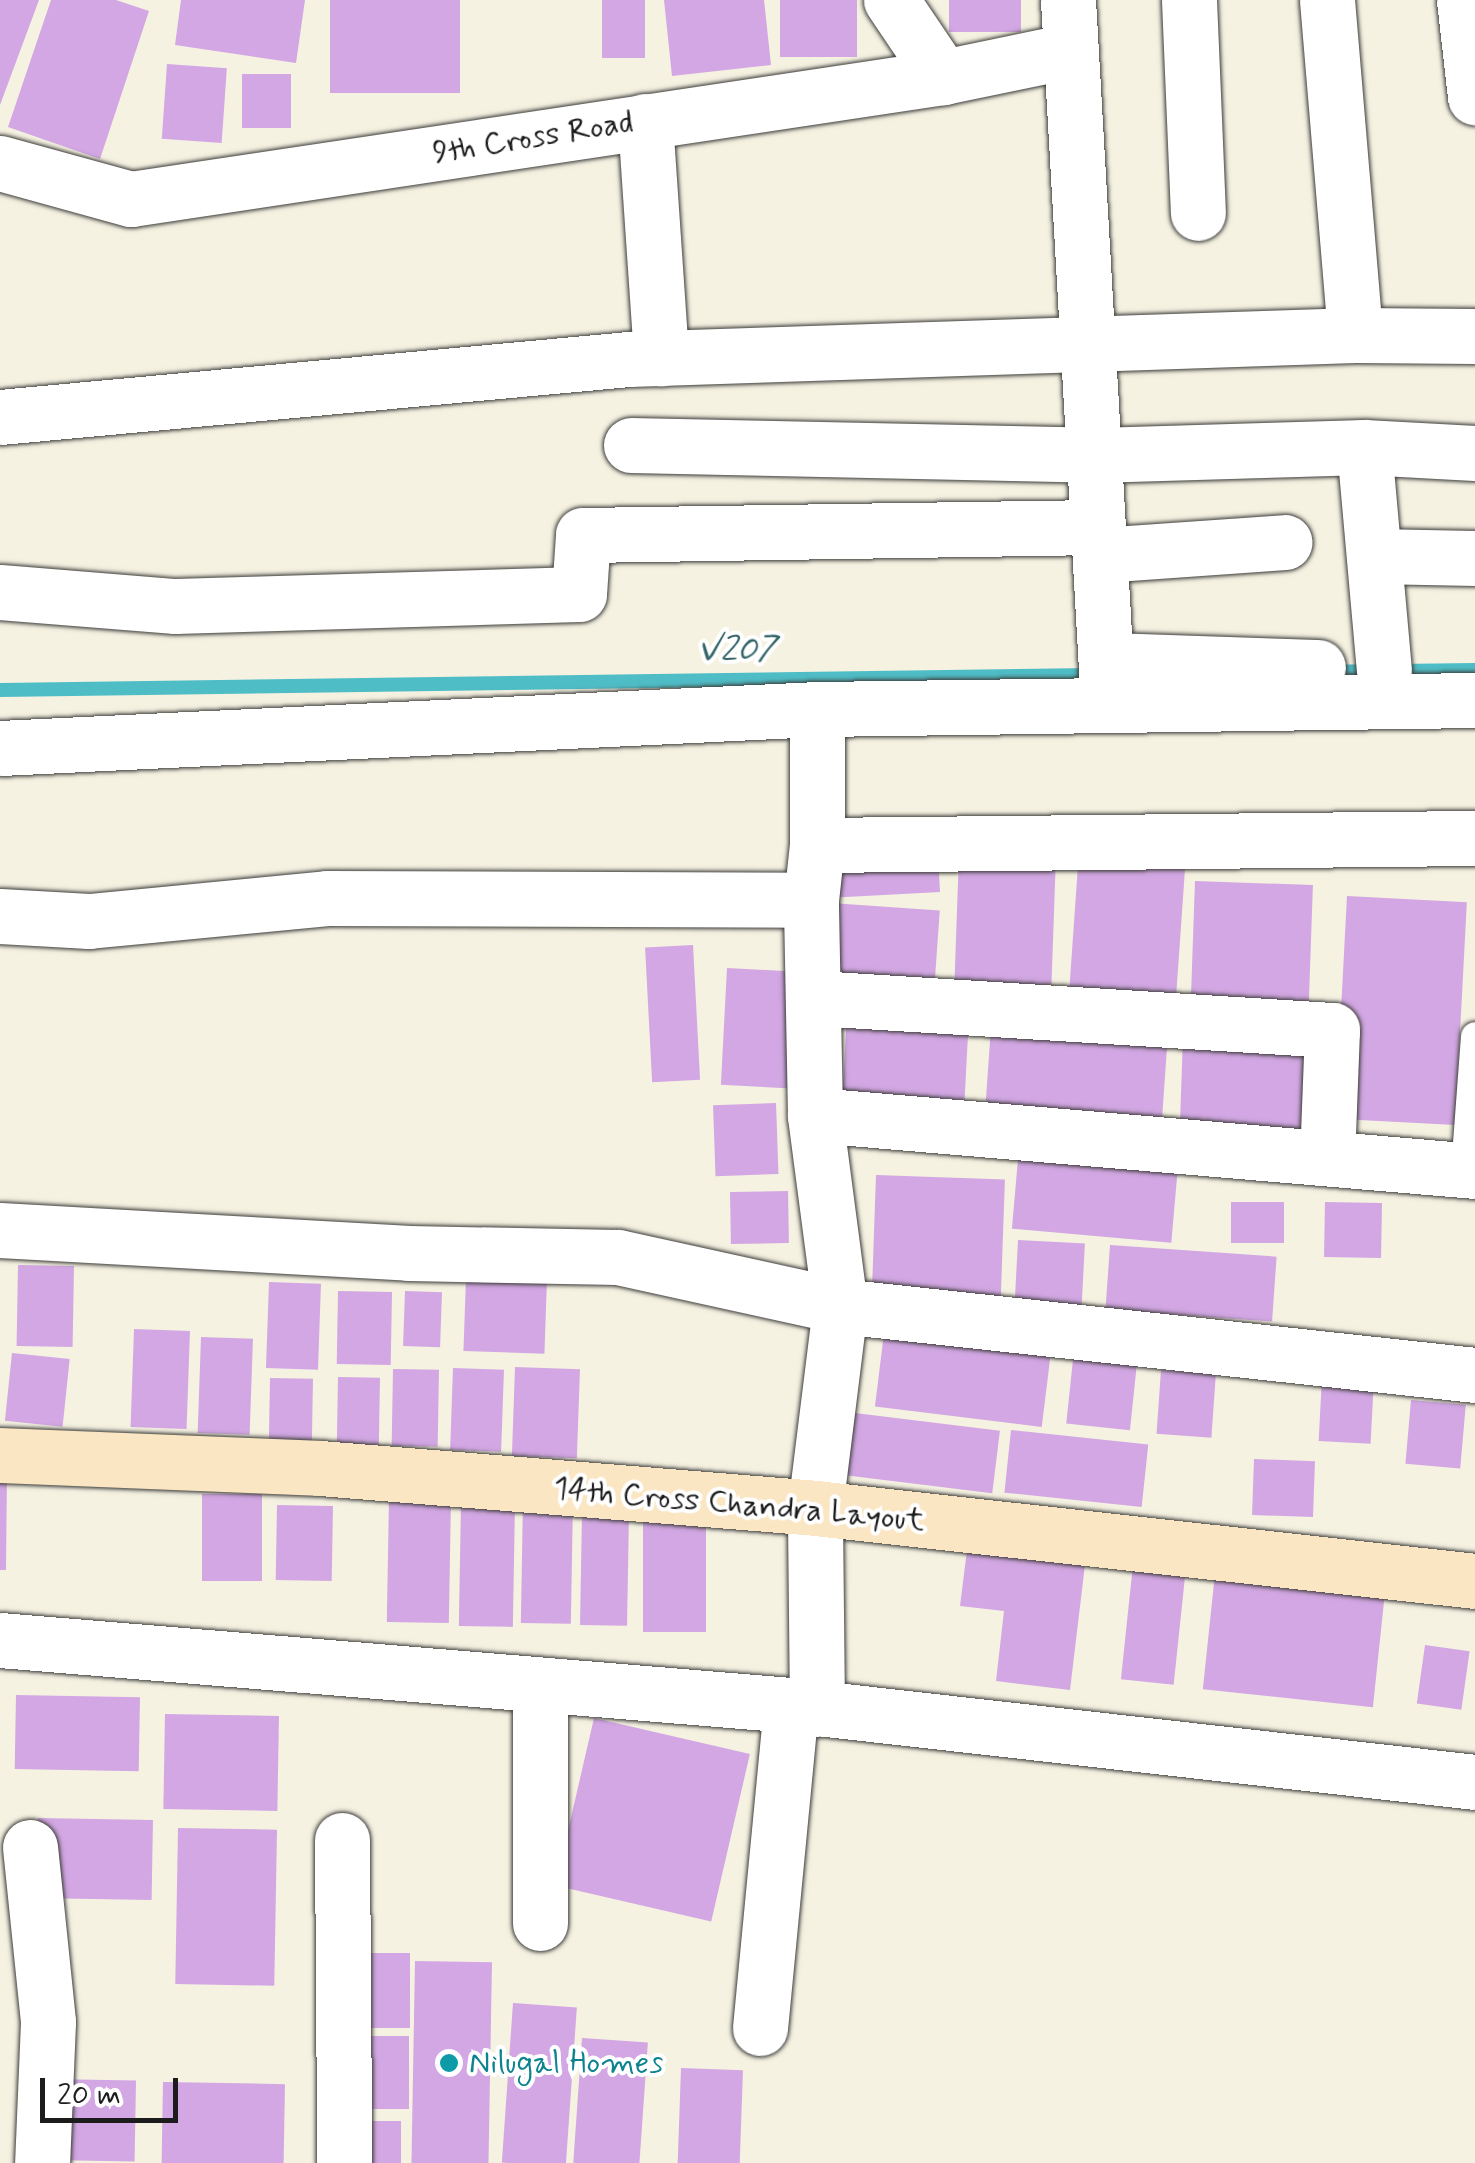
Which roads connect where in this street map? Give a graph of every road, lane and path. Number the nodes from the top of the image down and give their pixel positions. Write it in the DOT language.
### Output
graph roads {
  1 [pos="891,0"];
  2 [pos="1189,0"];
  3 [pos="1327,0"];
  4 [pos="1464,0"];
  5 [pos="1068,25"];
  6 [pos="943,76"];
  7 [pos="1475,97"];
  8 [pos="645,121"];
  9 [pos="0,162"];
  10 [pos="1198,212"];
  11 [pos="1355,335"];
  12 [pos="1475,336"];
  13 [pos="1086,343"];
  14 [pos="661,358"];
  15 [pos="0,417"];
  16 [pos="631,446"];
  17 [pos="1364,446"];
  18 [pos="1475,453"];
  19 [pos="1094,455"];
  20 [pos="1099,541"];
  21 [pos="1285,542"];
  22 [pos="1374,556"];
  23 [pos="1475,558"];
  24 [pos="0,592"];
  25 [pos="1475,667"];
  26 [pos="1384,670"];
  27 [pos="1107,681"];
  28 [pos="1475,700"];
  29 [pos="818,709"];
  30 [pos="0,748"];
  31 [pos="1475,838"];
  32 [pos="817,845"];
  33 [pos="812,900"];
  34 [pos="0,916"];
  35 [pos="816,998"];
  36 [pos="1475,1036"];
  37 [pos="815,1115"];
  38 [pos="1327,1158"];
  39 [pos="1470,1171"];
  40 [pos="0,1230"];
  41 [pos="840,1306"];
  42 [pos="1475,1375"];
  43 [pos="0,1455"];
  44 [pos="815,1508"];
  45 [pos="1475,1582"];
  46 [pos="0,1640"];
  47 [pos="540,1685"];
  48 [pos="804,1707"];
  49 [pos="1475,1782"];
  50 [pos="342,1840"];
  51 [pos="30,1847"];
  52 [pos="540,1922"];
  53 [pos="760,2028"];
  54 [pos="42,2163"];
  55 [pos="344,2163"];
  1 -- 6 [label="street"];
  2 -- 10 [label="street"];
  3 -- 11 [label="street"];
  4 -- 7 [label="street"];
  5 -- 6 [label="street, 9th Cross Road"];
  5 -- 13 [label="street"];
  6 -- 8 [label="street, 9th Cross Road"];
  8 -- 9 [label="street, 9th Cross Road"];
  8 -- 14 [label="street"];
  11 -- 12 [label="street"];
  11 -- 13 [label="street"];
  13 -- 14 [label="street"];
  13 -- 19 [label="street"];
  14 -- 15 [label="street"];
  16 -- 19 [label="street"];
  17 -- 18 [label="street"];
  17 -- 19 [label="street"];
  17 -- 22 [label="street"];
  19 -- 20 [label="street"];
  20 -- 21 [label="street"];
  20 -- 24 [label="street"];
  20 -- 27 [label="street"];
  22 -- 23 [label="street"];
  22 -- 26 [label="street"];
  25 -- 26 [label="street"];
  26 -- 27 [label="street"];
  27 -- 28 [label="street"];
  27 -- 29 [label="street"];
  29 -- 30 [label="street"];
  29 -- 32 [label="street"];
  31 -- 32 [label="street"];
  32 -- 33 [label="street"];
  33 -- 34 [label="street"];
  33 -- 35 [label="street"];
  35 -- 37 [label="street"];
  35 -- 38 [label="street"];
  36 -- 39 [label="lane"];
  37 -- 38 [label="street"];
  37 -- 41 [label="street"];
  38 -- 39 [label="street"];
  40 -- 41 [label="street"];
  41 -- 42 [label="street"];
  41 -- 44 [label="street"];
  43 -- 44 [label="main road, 14th Cross Chandra Layout"];
  44 -- 45 [label="main road, 14th Cross Chandra Layout"];
  44 -- 48 [label="street"];
  46 -- 47 [label="street"];
  47 -- 48 [label="street"];
  47 -- 52 [label="street"];
  48 -- 49 [label="street"];
  48 -- 53 [label="street"];
  50 -- 55 [label="street"];
  51 -- 54 [label="street"];
}
